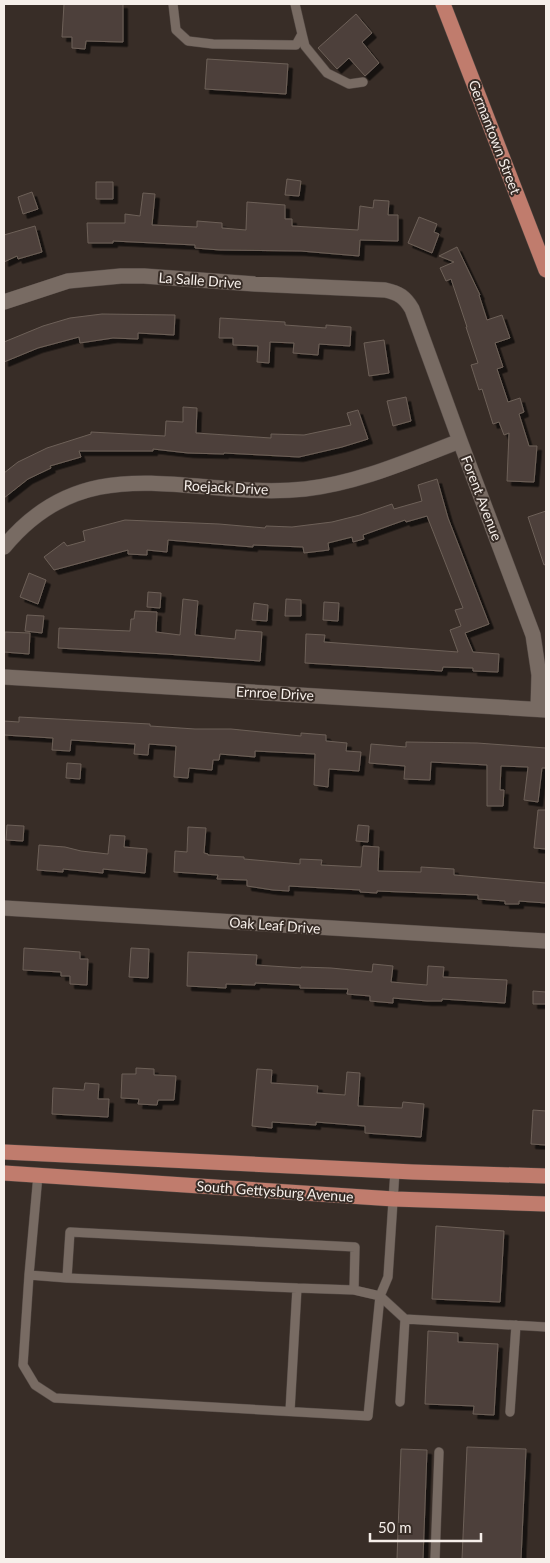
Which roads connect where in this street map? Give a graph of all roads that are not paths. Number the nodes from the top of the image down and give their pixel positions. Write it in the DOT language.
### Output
graph roads {
  1 [pos="173,4"];
  2 [pos="295,4"];
  3 [pos="443,4"];
  4 [pos="302,34"];
  5 [pos="363,82"];
  6 [pos="546,270"];
  7 [pos="400,294"];
  8 [pos="4,302"];
  9 [pos="460,441"];
  10 [pos="4,547"];
  11 [pos="4,677"];
  12 [pos="542,710"];
  13 [pos="4,908"];
  14 [pos="546,941"];
  15 [pos="4,1152"];
  16 [pos="395,1170"];
  17 [pos="4,1173"];
  18 [pos="38,1175"];
  19 [pos="546,1176"];
  20 [pos="394,1199"];
  21 [pos="546,1204"];
  22 [pos="29,1275"];
  23 [pos="67,1278"];
  24 [pos="297,1288"];
  25 [pos="354,1290"];
  26 [pos="380,1296"];
  27 [pos="404,1319"];
  28 [pos="516,1325"];
  29 [pos="546,1327"];
  30 [pos="400,1402"];
  31 [pos="290,1412"];
  32 [pos="510,1412"];
  33 [pos="439,1452"];
  34 [pos="435,1559"];
  1 -- 4 [label="lane"];
  2 -- 4 [label="lane"];
  3 -- 6 [label="main road, Germantown Street"];
  4 -- 5 [label="lane"];
  7 -- 8 [label="street, La Salle Drive"];
  7 -- 9 [label="street, Forent Avenue"];
  9 -- 10 [label="street, Roejack Drive"];
  9 -- 12 [label="street, Forent Avenue"];
  11 -- 12 [label="street, Ernroe Drive"];
  13 -- 14 [label="street, Oak Leaf Drive"];
  15 -- 16 [label="main road, South Gettysburg Avenue"];
  16 -- 19 [label="main road, South Gettysburg Avenue"];
  16 -- 20 [label="lane"];
  17 -- 18 [label="main road, South Gettysburg Avenue"];
  18 -- 20 [label="main road, South Gettysburg Avenue"];
  18 -- 22 [label="lane"];
  20 -- 21 [label="main road, South Gettysburg Avenue"];
  20 -- 26 [label="lane"];
  22 -- 23 [label="lane"];
  22 -- 31 [label="lane"];
  23 -- 24 [label="lane"];
  23 -- 25 [label="lane"];
  24 -- 25 [label="lane"];
  24 -- 31 [label="lane"];
  25 -- 26 [label="lane"];
  26 -- 27 [label="lane"];
  26 -- 31 [label="lane"];
  27 -- 28 [label="lane"];
  27 -- 30 [label="lane"];
  28 -- 29 [label="lane"];
  28 -- 32 [label="lane"];
  33 -- 34 [label="lane"];
}
